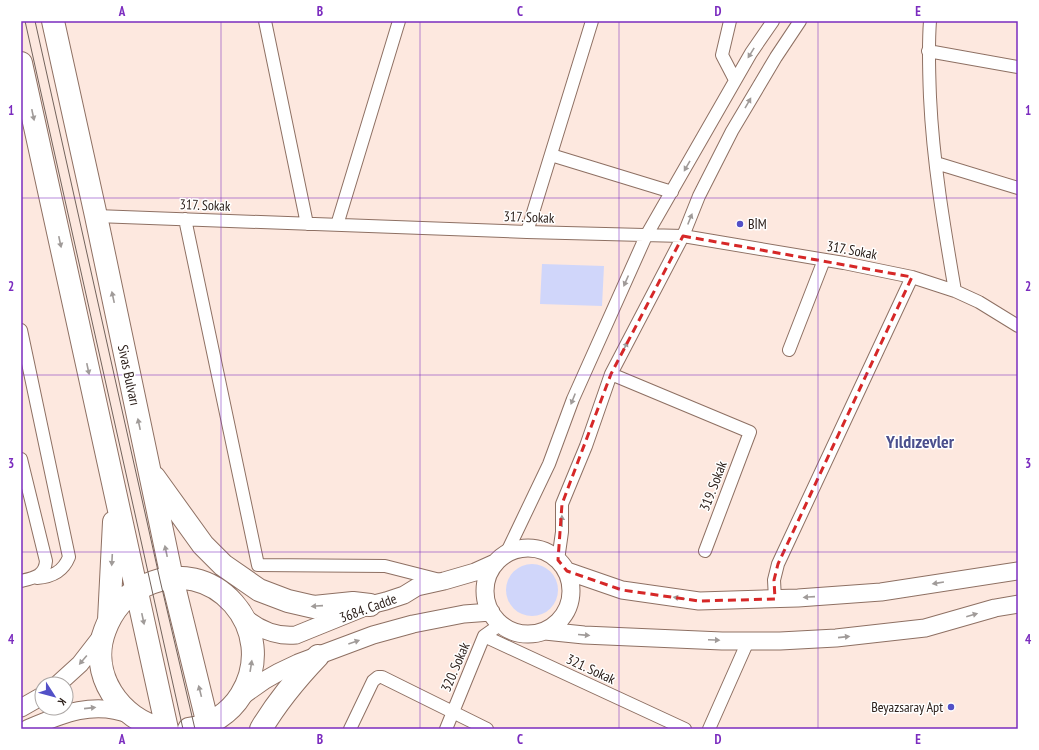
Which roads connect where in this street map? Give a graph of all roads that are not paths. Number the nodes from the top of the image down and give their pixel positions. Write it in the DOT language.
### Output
graph roads {
  1 [pos="264,21"];
  2 [pos="399,21"];
  3 [pos="592,21"];
  4 [pos="730,21"];
  5 [pos="773,21"];
  6 [pos="800,21"];
  7 [pos="930,21"];
  8 [pos="54,22"];
  9 [pos="928,51"];
  10 [pos="21,63"];
  11 [pos="1018,68"];
  12 [pos="735,80"];
  13 [pos="24,90"];
  14 [pos="551,155"];
  15 [pos="936,164"];
  16 [pos="1018,188"];
  17 [pos="672,192"];
  18 [pos="96,216"];
  19 [pos="185,219"];
  20 [pos="307,224"];
  21 [pos="337,225"];
  22 [pos="527,232"];
  23 [pos="646,236"];
  24 [pos="683,236"];
  25 [pos="824,260"];
  26 [pos="912,277"];
  27 [pos="955,291"];
  28 [pos="1018,326"];
  29 [pos="21,330"];
  30 [pos="789,350"];
  31 [pos="611,374"];
  32 [pos="21,459"];
  33 [pos="149,470"];
  34 [pos="115,493"];
  35 [pos="705,551"];
  36 [pos="500,558"];
  37 [pos="562,565"];
  38 [pos="1018,571"];
  39 [pos="36,578"];
  40 [pos="172,578"];
  41 [pos="21,581"];
  42 [pos="444,582"];
  43 [pos="136,590"];
  44 [pos="775,598"];
  45 [pos="1018,604"];
  46 [pos="370,605"];
  47 [pos="242,616"];
  48 [pos="496,618"];
  49 [pos="106,626"];
  50 [pos="545,631"];
  51 [pos="484,636"];
  52 [pos="748,641"];
  53 [pos="318,656"];
  54 [pos="67,676"];
  55 [pos="238,699"];
  56 [pos="34,701"];
  57 [pos="21,708"];
  58 [pos="452,713"];
  59 [pos="131,715"];
  60 [pos="202,727"];
  61 [pos="27,729"];
  62 [pos="163,729"];
  63 [pos="167,729"];
  64 [pos="261,729"];
  65 [pos="350,729"];
  66 [pos="446,729"];
  67 [pos="488,729"];
  68 [pos="685,729"];
  69 [pos="709,729"];
  1 -- 20 [label="street"];
  2 -- 21 [label="street"];
  3 -- 14 [label="street"];
  4 -- 12 [label="street"];
  5 -- 12 [label="street, one-way"];
  24 -- 6 [label="street, one-way"];
  7 -- 9 [label="street"];
  8 -- 18 [label="highway, Sivas Bulvarı"];
  9 -- 11 [label="street"];
  9 -- 15 [label="street"];
  10 -- 13 [label="highway"];
  12 -- 17 [label="street, one-way"];
  13 -- 34 [label="highway, one-way"];
  14 -- 17 [label="street"];
  14 -- 22 [label="street"];
  15 -- 16 [label="street"];
  15 -- 27 [label="street"];
  17 -- 23 [label="street"];
  18 -- 19 [label="street, 317. Sokak"];
  33 -- 18 [label="highway, Sivas Bulvarı, one-way"];
  19 -- 20 [label="street, 317. Sokak"];
  19 -- 42 [label="street"];
  20 -- 21 [label="street, 317. Sokak"];
  21 -- 22 [label="street, 317. Sokak"];
  22 -- 23 [label="street, 317. Sokak"];
  23 -- 24 [label="street, 317. Sokak"];
  23 -- 36 [label="street, one-way"];
  24 -- 25 [label="street, 317. Sokak"];
  31 -- 24 [label="street, one-way"];
  25 -- 26 [label="street, 317. Sokak"];
  25 -- 30 [label="street"];
  26 -- 27 [label="street, 317. Sokak"];
  26 -- 44 [label="street"];
  27 -- 28 [label="street, 317. Sokak"];
  29 -- 39 [label="street"];
  31 -- 35 [label="street, 319. Sokak"];
  37 -- 31 [label="street, one-way"];
  32 -- 39 [label="street"];
  40 -- 33 [label="highway, Sivas Bulvarı, one-way"];
  46 -- 33 [label="highway, one-way"];
  34 -- 43 [label="highway"];
  34 -- 49 [label="highway, one-way"];
  36 -- 37 [label="street"];
  36 -- 42 [label="street, 3684. Cadde"];
  36 -- 48 [label="street"];
  44 -- 37 [label="street, one-way"];
  37 -- 50 [label="street"];
  38 -- 44 [label="street, one-way"];
  39 -- 41 [label="street"];
  40 -- 43 [label="highway"];
  40 -- 47 [label="highway"];
  60 -- 40 [label="highway, Sivas Bulvarı, one-way"];
  42 -- 46 [label="street, 3684. Cadde"];
  43 -- 49 [label="highway"];
  43 -- 63 [label="highway, one-way"];
  52 -- 45 [label="street, one-way"];
  46 -- 47 [label="street, 3684. Cadde"];
  55 -- 47 [label="highway, one-way"];
  48 -- 50 [label="street"];
  48 -- 51 [label="street, 320. Sokak"];
  53 -- 48 [label="street, 3684. Cadde, one-way"];
  49 -- 54 [label="street, one-way"];
  49 -- 59 [label="highway"];
  50 -- 52 [label="street, one-way"];
  51 -- 58 [label="street, 320. Sokak"];
  51 -- 68 [label="street, 321. Sokak"];
  52 -- 69 [label="street"];
  53 -- 55 [label="street, 3684. Cadde"];
  53 -- 64 [label="highway"];
  55 -- 60 [label="highway"];
  56 -- 57 [label="street"];
  58 -- 65 [label="street"];
  58 -- 66 [label="street, 320. Sokak"];
  58 -- 67 [label="street"];
  61 -- 59 [label="street, one-way"];
  59 -- 62 [label="highway"];
}
